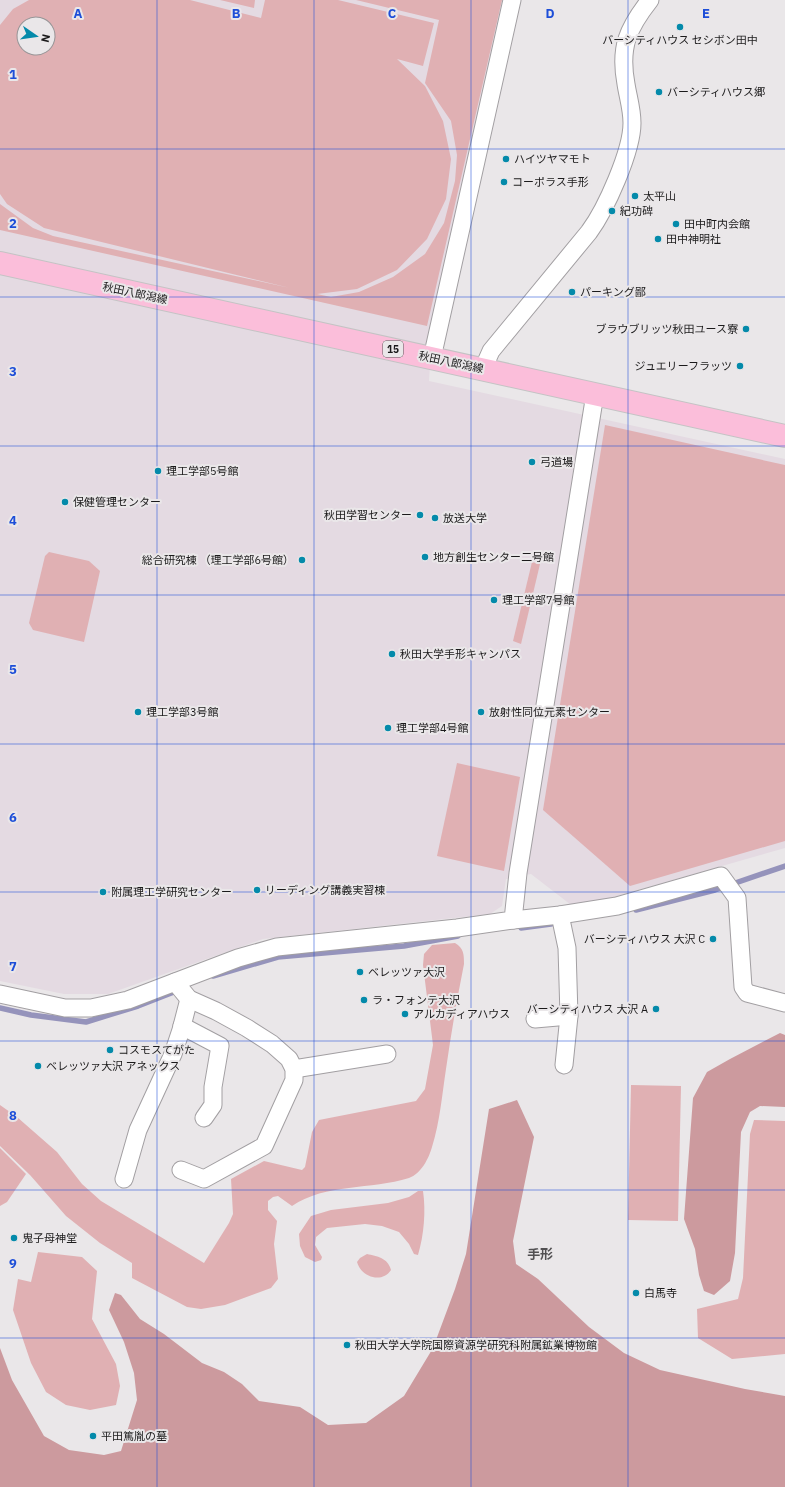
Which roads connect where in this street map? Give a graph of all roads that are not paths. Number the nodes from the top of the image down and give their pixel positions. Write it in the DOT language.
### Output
graph roads {
  1 [pos="512,0"];
  2 [pos="650,0"];
  3 [pos="0,263"];
  4 [pos="432,358"];
  5 [pos="483,369"];
  6 [pos="595,394"];
  7 [pos="785,436"];
  8 [pos="560,915"];
  9 [pos="513,920"];
  10 [pos="175,983"];
  11 [pos="0,994"];
  12 [pos="189,998"];
  13 [pos="785,1003"];
  14 [pos="569,1016"];
  15 [pos="535,1020"];
  16 [pos="182,1026"];
  17 [pos="387,1054"];
  18 [pos="564,1065"];
  19 [pos="294,1069"];
  20 [pos="204,1118"];
  21 [pos="181,1170"];
  22 [pos="124,1179"];
  1 -- 4 [label="street"];
  2 -- 5 [label="street"];
  3 -- 4 [label="main road, 秋田八郎潟線 / 15"];
  4 -- 5 [label="main road, 秋田八郎潟線 / 15"];
  5 -- 6 [label="main road, 秋田八郎潟線 / 15"];
  6 -- 7 [label="main road, 秋田八郎潟線 / 15"];
  6 -- 9 [label="street"];
  8 -- 9 [label="street"];
  8 -- 13 [label="street"];
  8 -- 14 [label="street"];
  9 -- 10 [label="street"];
  10 -- 11 [label="street"];
  10 -- 12 [label="street"];
  12 -- 16 [label="street"];
  12 -- 19 [label="street"];
  14 -- 15 [label="street"];
  14 -- 18 [label="street"];
  16 -- 20 [label="street"];
  16 -- 22 [label="street"];
  17 -- 19 [label="street"];
  19 -- 21 [label="street"];
}
